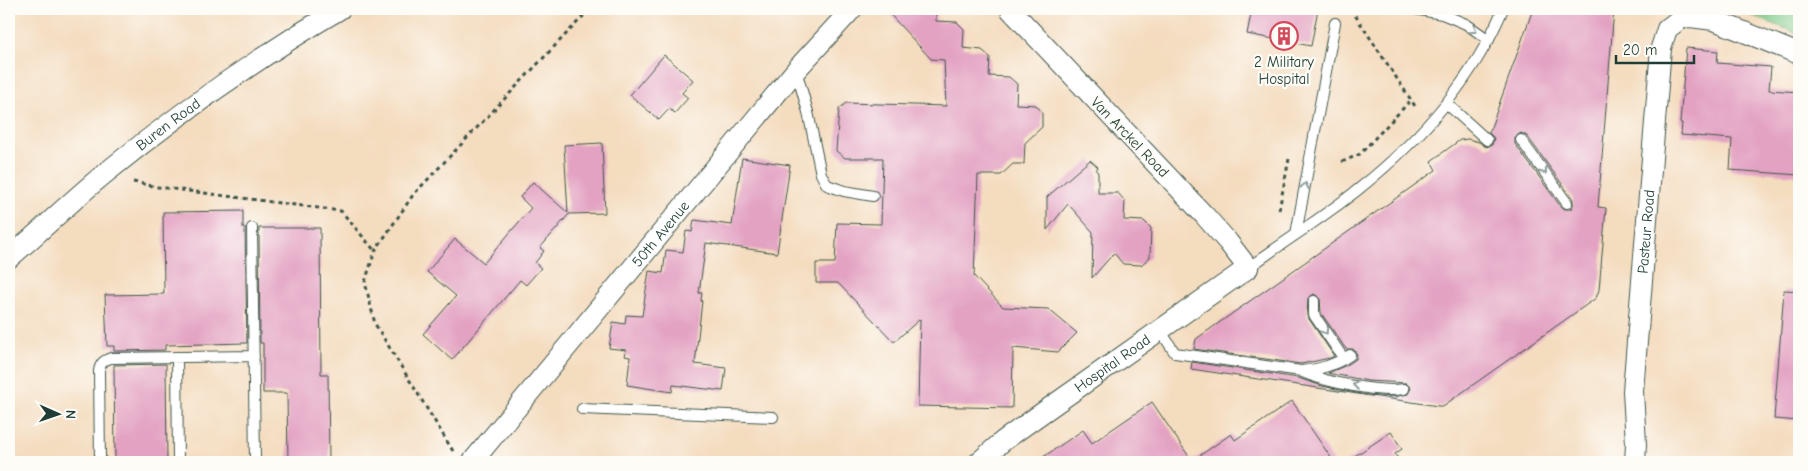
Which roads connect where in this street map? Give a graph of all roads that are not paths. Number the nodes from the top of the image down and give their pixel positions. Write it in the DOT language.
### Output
graph roads {
  1 [pos="340,9"];
  2 [pos="852,9"];
  3 [pos="1415,9"];
  4 [pos="1503,9"];
  5 [pos="1014,10"];
  6 [pos="1335,23"];
  7 [pos="1489,40"];
  8 [pos="1799,54"];
  9 [pos="796,70"];
  10 [pos="1446,103"];
  11 [pos="1487,140"];
  12 [pos="1521,140"];
  13 [pos="874,196"];
  14 [pos="1567,202"];
  15 [pos="252,228"];
  16 [pos="1296,234"];
  17 [pos="9,258"];
  18 [pos="1248,268"];
  19 [pos="1314,302"];
  20 [pos="1160,330"];
  21 [pos="254,356"];
  22 [pos="177,357"];
  23 [pos="1301,371"];
  24 [pos="1404,389"];
  25 [pos="582,409"];
  26 [pos="773,417"];
  27 [pos="464,459"];
  28 [pos="100,462"];
  29 [pos="178,462"];
  30 [pos="255,462"];
  31 [pos="979,462"];
  32 [pos="1635,462"];
  1 -- 17 [label="street, Buren Road"];
  2 -- 9 [label="street, 50th Avenue"];
  3 -- 7 [label="lane, one-way"];
  4 -- 7 [label="lane"];
  5 -- 18 [label="street, Van Arckel Road"];
  16 -- 6 [label="lane, one-way"];
  7 -- 10 [label="lane"];
  8 -- 32 [label="street, Pasteur Road"];
  9 -- 13 [label="lane"];
  9 -- 27 [label="street, 50th Avenue"];
  10 -- 11 [label="lane"];
  10 -- 16 [label="lane"];
  12 -- 14 [label="lane, one-way"];
  15 -- 21 [label="lane"];
  16 -- 18 [label="lane"];
  18 -- 20 [label="street, Hospital Road"];
  19 -- 23 [label="lane, one-way"];
  20 -- 23 [label="lane"];
  20 -- 31 [label="street, Hospital Road"];
  21 -- 22 [label="lane"];
  21 -- 30 [label="lane"];
  22 -- 28 [label="lane"];
  22 -- 29 [label="lane"];
  24 -- 23 [label="lane, one-way"];
  25 -- 26 [label="lane"];
}
